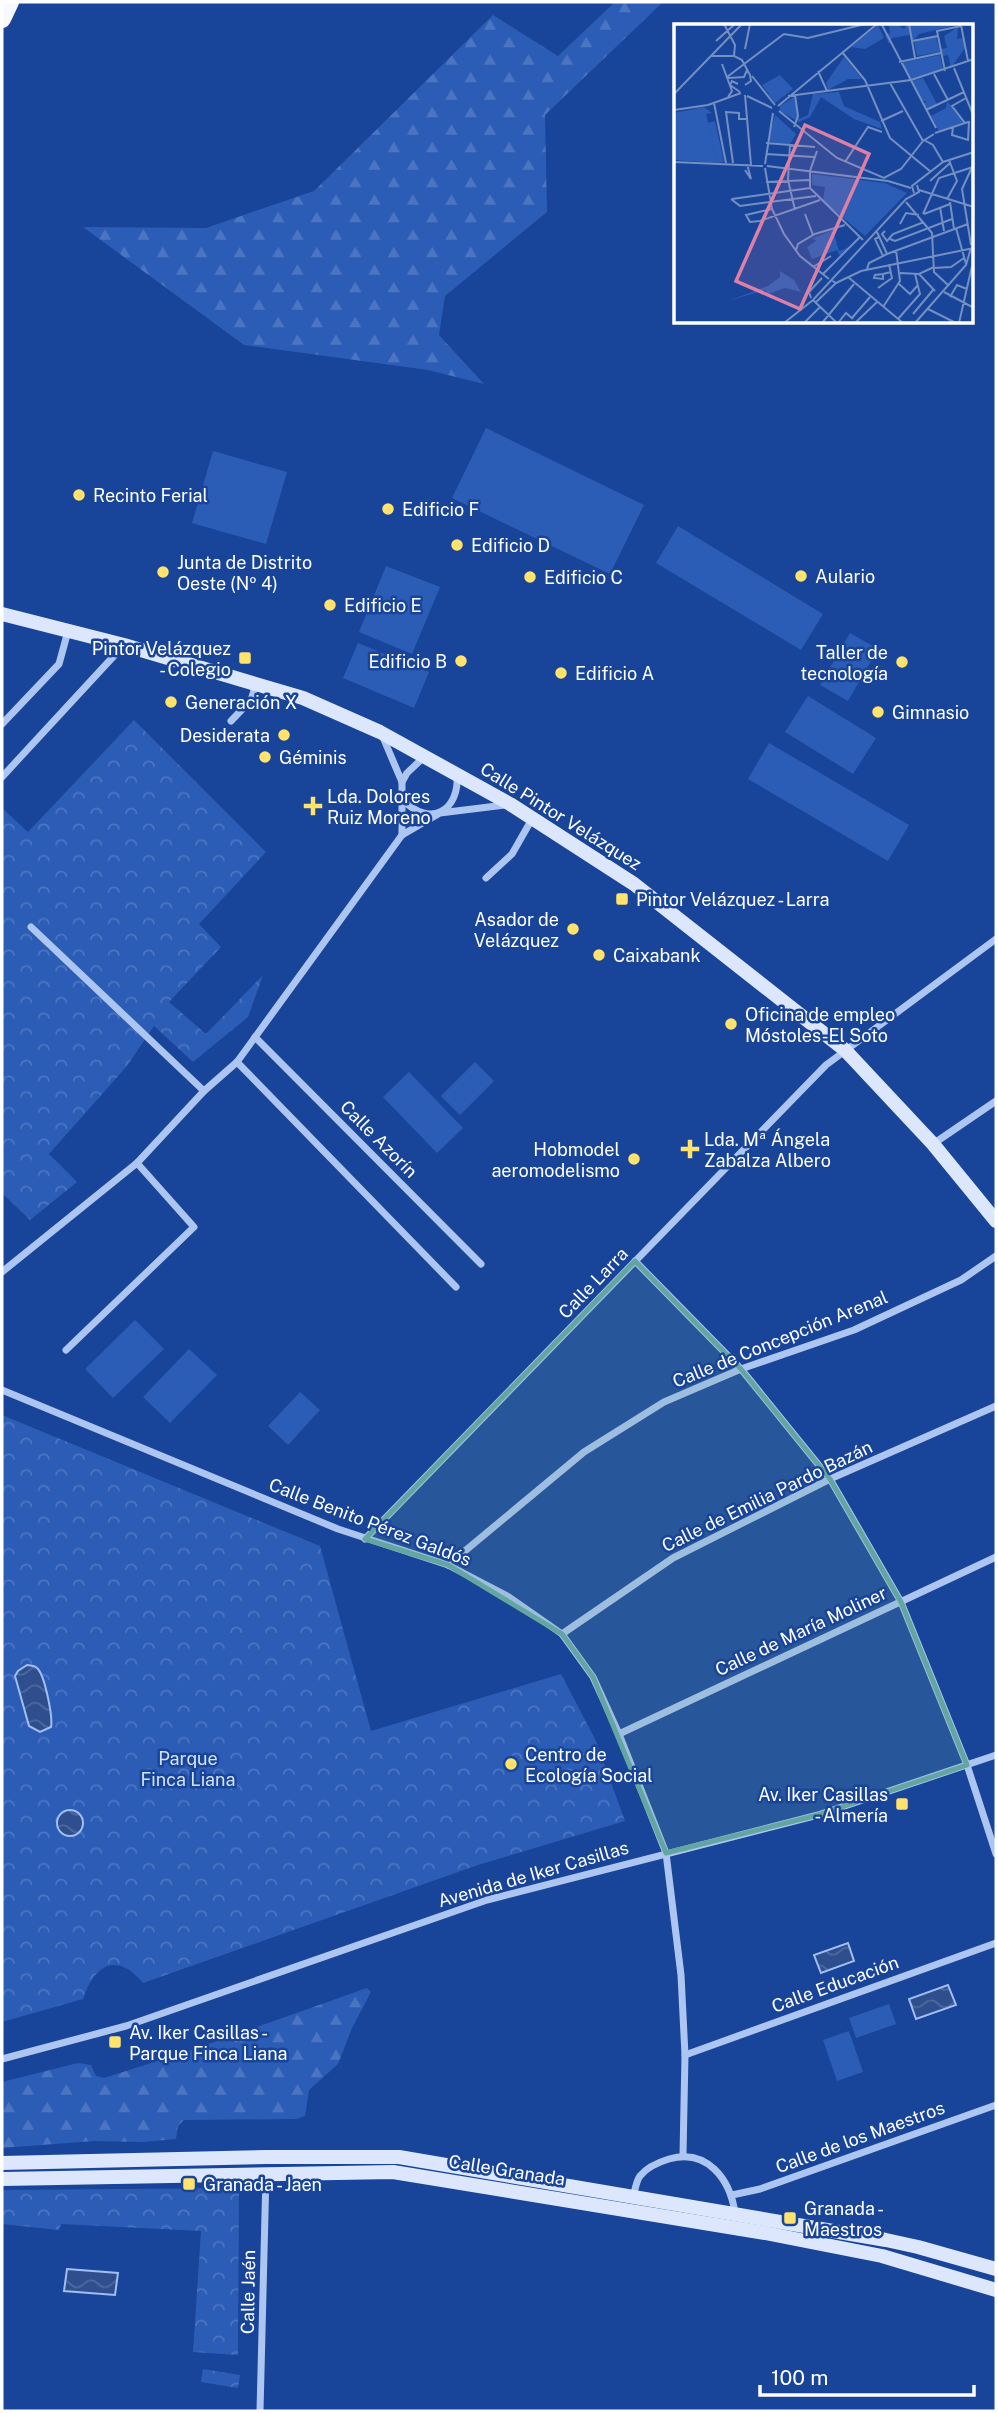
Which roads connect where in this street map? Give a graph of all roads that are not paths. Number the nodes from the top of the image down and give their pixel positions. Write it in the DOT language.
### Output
graph roads {
  1 [pos="10,2"];
  2 [pos="2,19"];
  3 [pos="2,614"];
  4 [pos="68,631"];
  5 [pos="124,645"];
  6 [pos="256,684"];
  7 [pos="231,720"];
  8 [pos="2,724"];
  9 [pos="380,732"];
  10 [pos="426,756"];
  11 [pos="457,773"];
  12 [pos="2,777"];
  13 [pos="402,782"];
  14 [pos="404,800"];
  15 [pos="510,804"];
  16 [pos="440,813"];
  17 [pos="533,818"];
  18 [pos="402,835"];
  19 [pos="486,878"];
  20 [pos="31,927"];
  21 [pos="996,939"];
  22 [pos="255,1037"];
  23 [pos="845,1050"];
  24 [pos="237,1062"];
  25 [pos="204,1091"];
  26 [pos="996,1101"];
  27 [pos="933,1144"];
  28 [pos="137,1163"];
  29 [pos="996,1221"];
  30 [pos="996,1256"];
  31 [pos="635,1261"];
  32 [pos="481,1264"];
  33 [pos="2,1272"];
  34 [pos="456,1287"];
  35 [pos="66,1350"];
  36 [pos="741,1369"];
  37 [pos="2,1390"];
  38 [pos="996,1406"];
  39 [pos="830,1479"];
  40 [pos="365,1539"];
  41 [pos="996,1557"];
  42 [pos="448,1565"];
  43 [pos="901,1602"];
  44 [pos="562,1634"];
  45 [pos="620,1734"];
  46 [pos="996,1755"];
  47 [pos="967,1765"];
  48 [pos="666,1853"];
  49 [pos="996,1854"];
  50 [pos="996,1943"];
  51 [pos="685,2055"];
  52 [pos="2,2059"];
  53 [pos="996,2105"];
  54 [pos="683,2155"];
  55 [pos="2,2163"];
  56 [pos="266,2173"];
  57 [pos="2,2179"];
  58 [pos="732,2195"];
  59 [pos="632,2203"];
  60 [pos="736,2214"];
  61 [pos="996,2269"];
  62 [pos="996,2290"];
  63 [pos="260,2411"];
  1 -- 2 [label="main road"];
  3 -- 4 [label="street, Calle Pintor Velázquez"];
  4 -- 5 [label="street, Calle Pintor Velázquez"];
  4 -- 8 [label="street"];
  5 -- 6 [label="street, Calle Pintor Velázquez"];
  5 -- 12 [label="street"];
  6 -- 7 [label="street"];
  6 -- 9 [label="street, Calle Pintor Velázquez"];
  9 -- 10 [label="street, Calle Pintor Velázquez"];
  9 -- 13 [label="street"];
  10 -- 11 [label="street, Calle Pintor Velázquez"];
  10 -- 13 [label="street"];
  11 -- 15 [label="street, Calle Pintor Velázquez"];
  11 -- 16 [label="street"];
  13 -- 14 [label="street"];
  14 -- 16 [label="street"];
  14 -- 18 [label="street"];
  15 -- 16 [label="street"];
  15 -- 17 [label="street, Calle Pintor Velázquez"];
  16 -- 18 [label="street"];
  17 -- 19 [label="street"];
  17 -- 23 [label="street, Calle Pintor Velázquez"];
  18 -- 22 [label="street"];
  20 -- 25 [label="street"];
  21 -- 23 [label="street, Calle Larra"];
  22 -- 24 [label="street"];
  22 -- 32 [label="street, Calle Azorín"];
  23 -- 27 [label="street, Calle Pintor Velázquez"];
  23 -- 31 [label="street, Calle Larra"];
  24 -- 25 [label="street"];
  24 -- 34 [label="street"];
  25 -- 28 [label="street"];
  26 -- 27 [label="street"];
  27 -- 29 [label="street, Calle Pintor Velázquez"];
  28 -- 33 [label="street"];
  28 -- 35 [label="street"];
  30 -- 36 [label="street, Calle de Concepción Arenal"];
  31 -- 36 [label="street"];
  31 -- 40 [label="street, Calle Larra"];
  36 -- 39 [label="street"];
  36 -- 42 [label="street, Calle de Concepción Arenal"];
  37 -- 40 [label="street, Calle Benito Pérez Galdós"];
  38 -- 39 [label="street, Calle de Emilia Pardo Bazán"];
  39 -- 43 [label="street"];
  39 -- 44 [label="street, Calle de Emilia Pardo Bazán"];
  40 -- 42 [label="street, Calle Benito Pérez Galdós"];
  41 -- 43 [label="street, Calle de María Moliner"];
  42 -- 44 [label="street, Calle Benito Pérez Galdós"];
  43 -- 45 [label="street, Calle de María Moliner"];
  43 -- 47 [label="street"];
  44 -- 45 [label="street, Calle Benito Pérez Galdós"];
  45 -- 48 [label="street, Calle Benito Pérez Galdós"];
  46 -- 47 [label="street, Avenida de Iker Casillas"];
  47 -- 48 [label="street, Avenida de Iker Casillas"];
  47 -- 49 [label="street"];
  48 -- 51 [label="street, Calle Benito Pérez Galdós"];
  48 -- 52 [label="street, Avenida de Iker Casillas"];
  50 -- 51 [label="street, Calle Educación"];
  51 -- 54 [label="street, Calle Benito Pérez Galdós"];
  53 -- 58 [label="street, Calle de los Maestros"];
  54 -- 58 [label="street"];
  54 -- 59 [label="street"];
  55 -- 59 [label="street, Calle Granada"];
  56 -- 57 [label="street, Calle Granada"];
  56 -- 59 [label="street, Calle Granada"];
  56 -- 63 [label="street, Calle Jaén"];
  58 -- 60 [label="street"];
  59 -- 60 [label="street, Calle Granada"];
  59 -- 62 [label="street, Calle Granada"];
  60 -- 61 [label="street, Calle Granada"];
}
